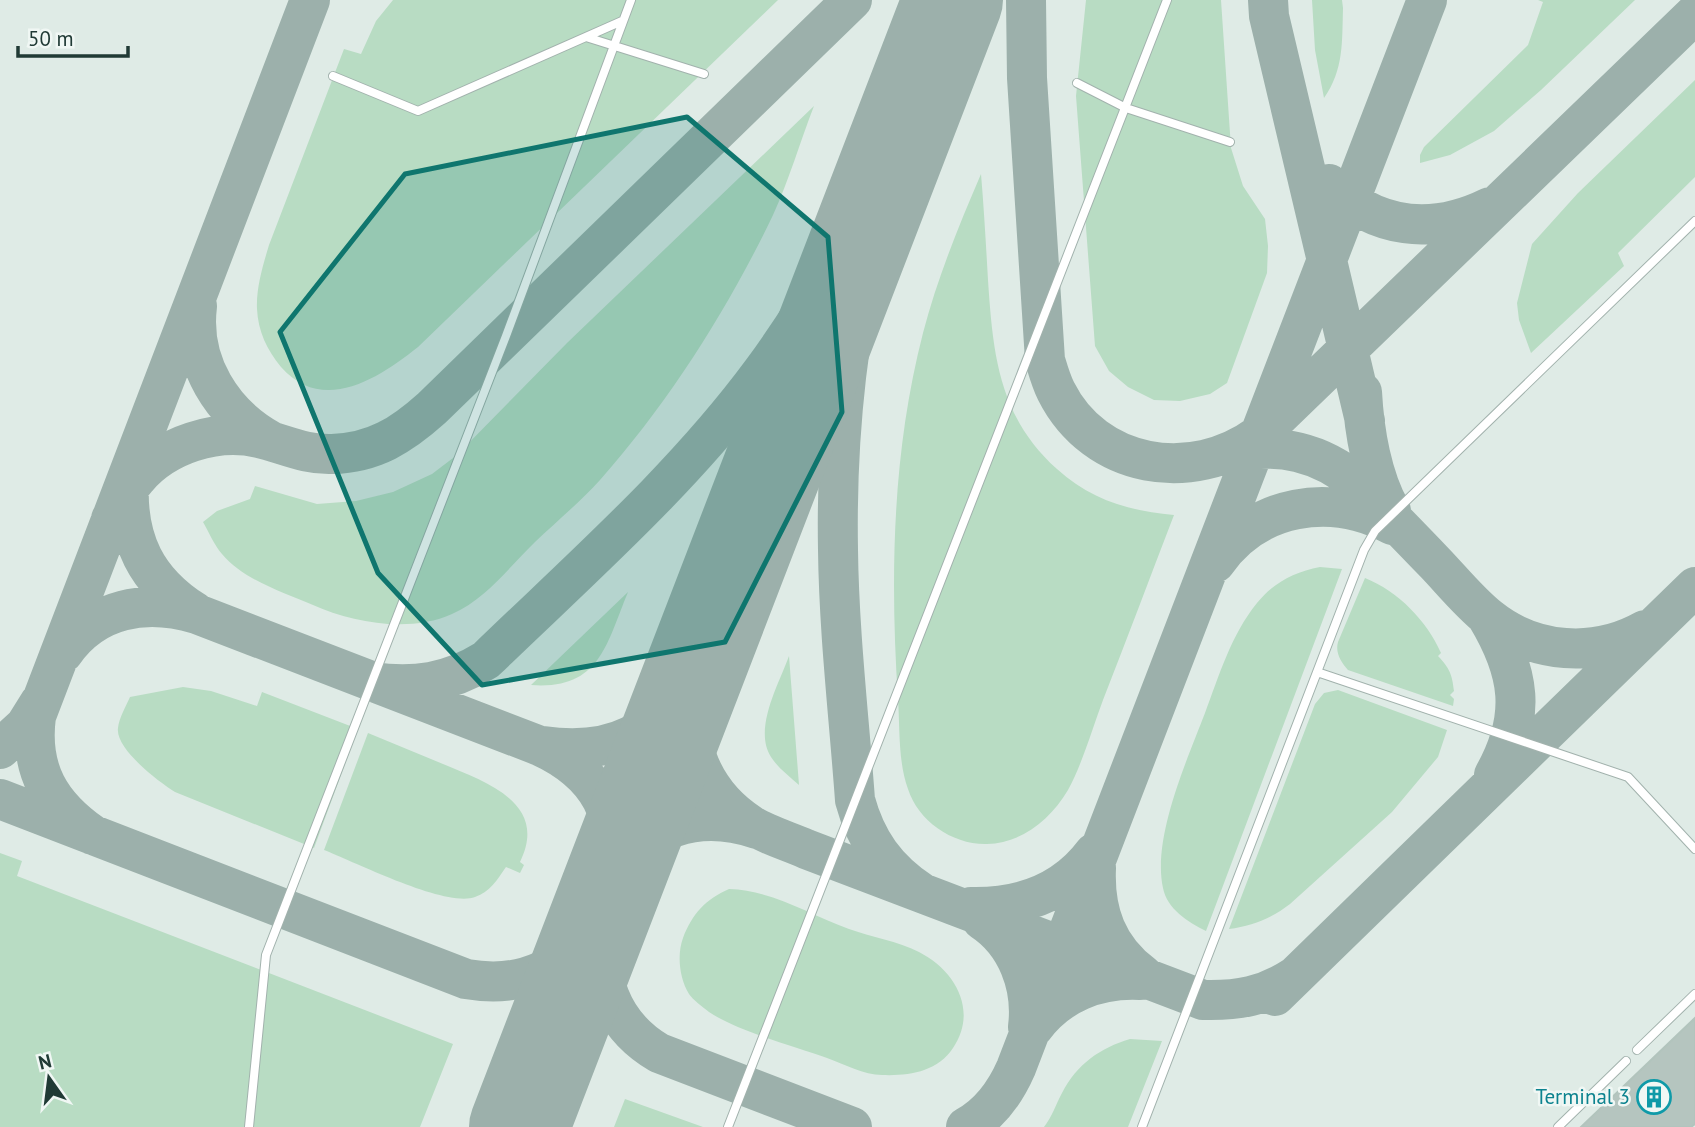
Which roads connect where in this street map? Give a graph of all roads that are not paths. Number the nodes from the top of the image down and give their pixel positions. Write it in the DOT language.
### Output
graph roads {
  1 [pos="631,0"];
  2 [pos="1167,0"];
  3 [pos="622,21"];
  4 [pos="586,37"];
  5 [pos="614,44"];
  6 [pos="704,74"];
  7 [pos="333,76"];
  8 [pos="1077,83"];
  9 [pos="1126,108"];
  10 [pos="1230,142"];
  11 [pos="1695,221"];
  12 [pos="1317,671"];
  13 [pos="1695,849"];
  14 [pos="1695,994"];
  15 [pos="1637,1050"];
  16 [pos="1626,1061"];
  17 [pos="249,1127"];
  18 [pos="728,1127"];
  19 [pos="1142,1127"];
  20 [pos="1558,1127"];
  1 -- 3 [label="lane"];
  2 -- 9 [label="lane"];
  3 -- 4 [label="lane"];
  3 -- 5 [label="lane"];
  4 -- 5 [label="lane"];
  4 -- 7 [label="lane"];
  5 -- 6 [label="lane"];
  5 -- 17 [label="lane"];
  8 -- 9 [label="lane"];
  9 -- 10 [label="lane"];
  9 -- 18 [label="lane"];
  11 -- 12 [label="lane"];
  12 -- 13 [label="lane"];
  12 -- 19 [label="lane"];
  14 -- 15 [label="lane"];
  16 -- 20 [label="lane"];
}
